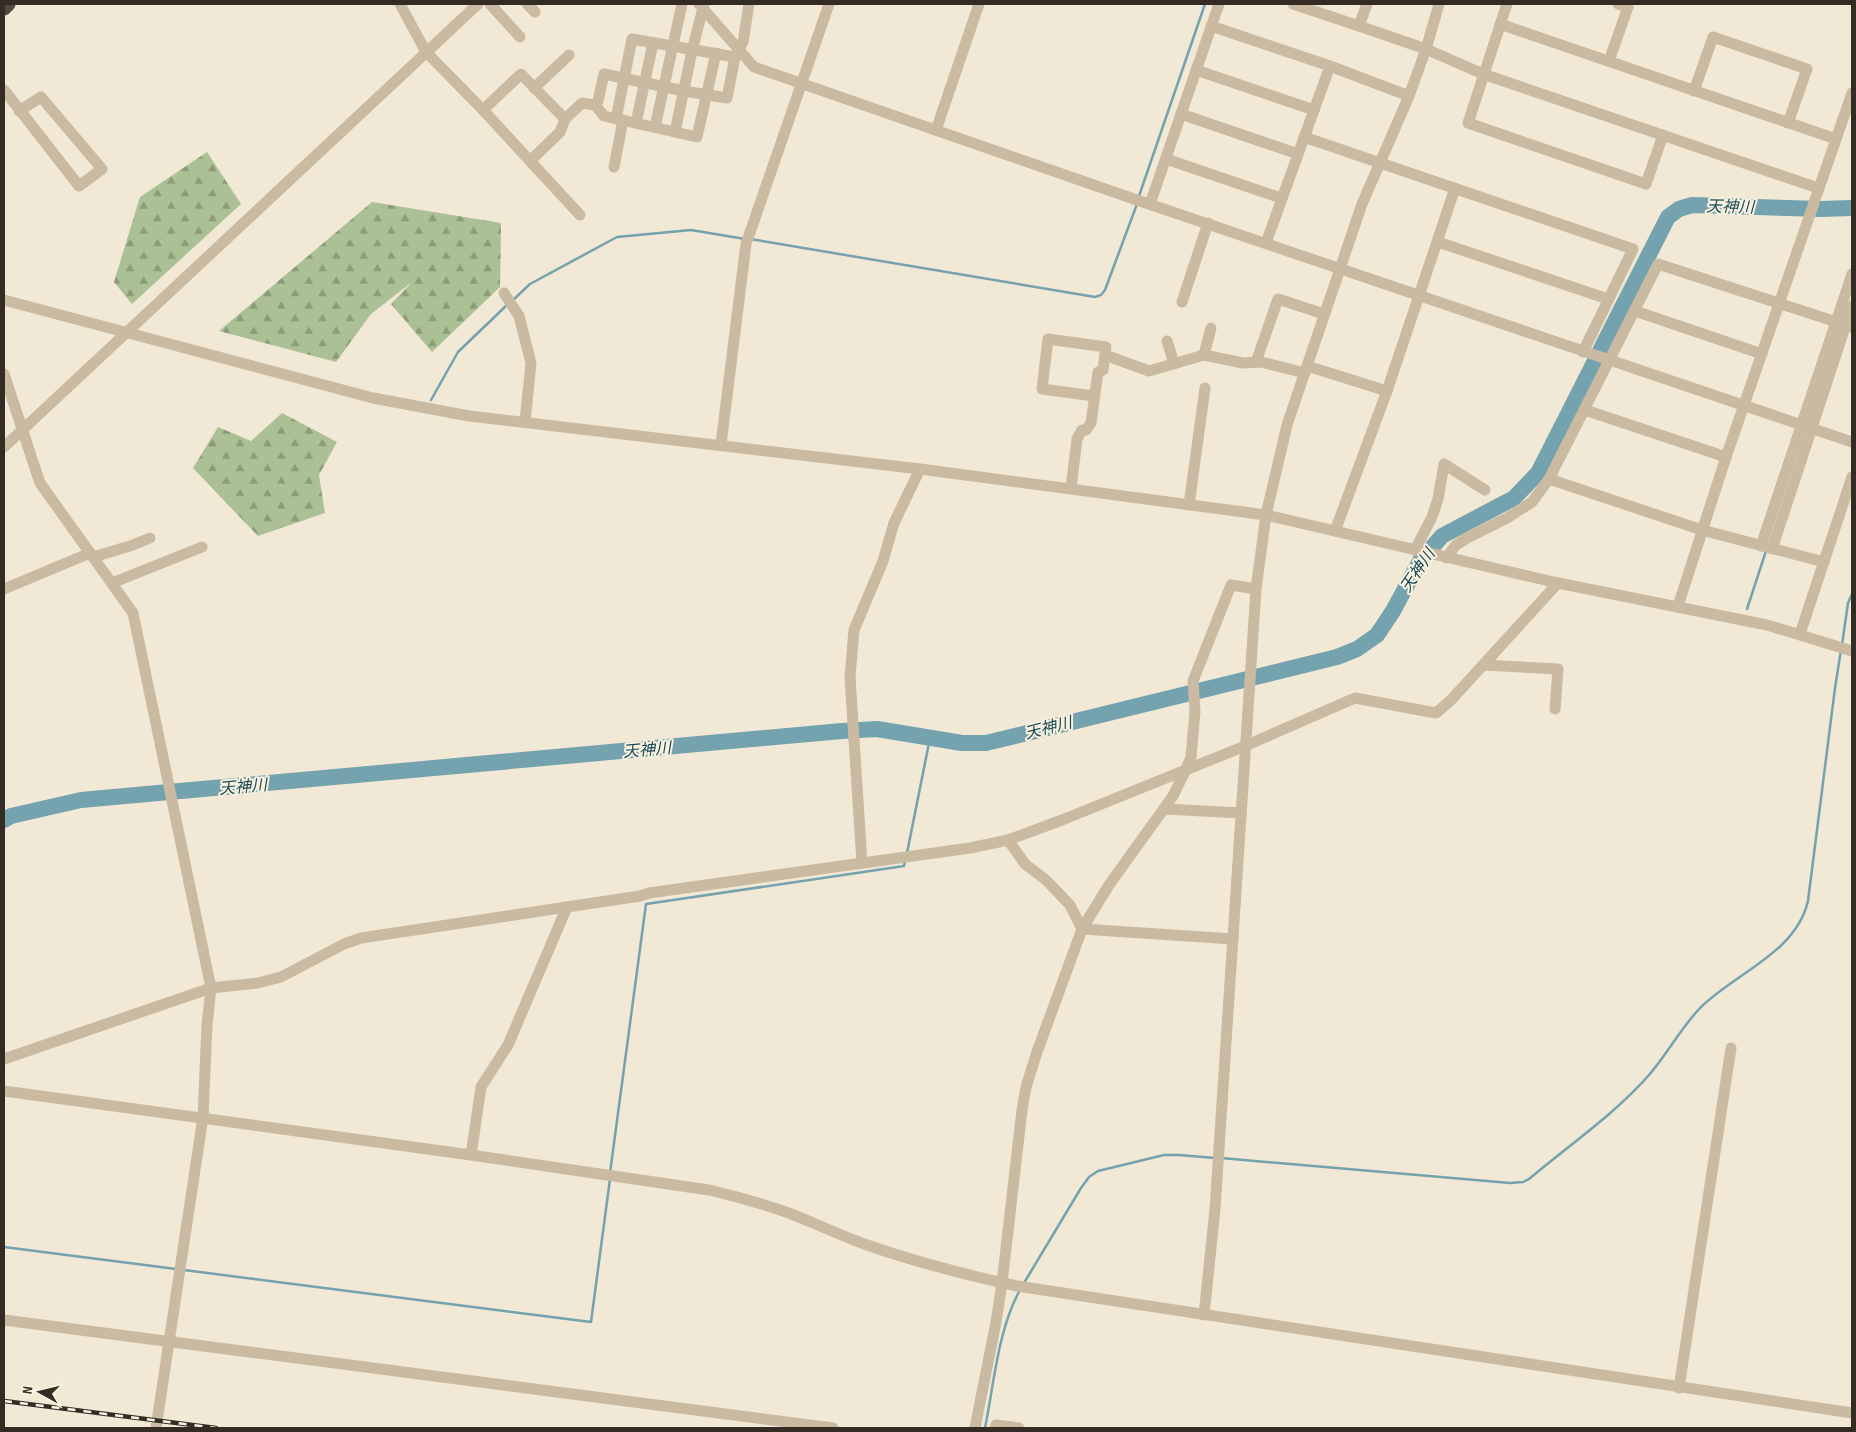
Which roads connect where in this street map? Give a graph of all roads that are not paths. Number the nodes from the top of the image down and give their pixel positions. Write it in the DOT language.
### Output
graph roads {
  1 [pos="8,4"];
  2 [pos="400,4"];
  3 [pos="478,4"];
  4 [pos="490,4"];
  5 [pos="682,4"];
  6 [pos="749,4"];
  7 [pos="829,4"];
  8 [pos="979,4"];
  9 [pos="1219,4"];
  10 [pos="1293,4"];
  11 [pos="1367,4"];
  12 [pos="1439,4"];
  13 [pos="1507,4"];
  14 [pos="1618,4"];
  15 [pos="702,5"];
  16 [pos="4,8"];
  17 [pos="1500,24"];
  18 [pos="1211,26"];
  19 [pos="1360,26"];
  20 [pos="520,37"];
  21 [pos="653,43"];
  22 [pos="672,47"];
  23 [pos="1426,49"];
  24 [pos="692,51"];
  25 [pos="426,52"];
  26 [pos="716,53"];
  27 [pos="737,54"];
  28 [pos="569,55"];
  29 [pos="1609,61"];
  30 [pos="1330,66"];
  31 [pos="1196,70"];
  32 [pos="1483,74"];
  33 [pos="625,78"];
  34 [pos="644,83"];
  35 [pos="801,84"];
  36 [pos="664,87"];
  37 [pos="534,88"];
  38 [pos="4,90"];
  39 [pos="684,91"];
  40 [pos="1694,91"];
  41 [pos="707,94"];
  42 [pos="1852,94"];
  43 [pos="1409,96"];
  44 [pos="595,105"];
  45 [pos="483,110"];
  46 [pos="1314,110"];
  47 [pos="19,111"];
  48 [pos="1181,114"];
  49 [pos="564,119"];
  50 [pos="619,120"];
  51 [pos="636,123"];
  52 [pos="1788,123"];
  53 [pos="655,127"];
  54 [pos="936,130"];
  55 [pos="675,132"];
  56 [pos="1663,135"];
  57 [pos="1304,136"];
  58 [pos="1836,139"];
  59 [pos="1298,154"];
  60 [pos="1166,159"];
  61 [pos="530,161"];
  62 [pos="1379,162"];
  63 [pos="614,167"];
  64 [pos="1455,188"];
  65 [pos="1818,188"];
  66 [pos="1281,198"];
  67 [pos="1142,201"];
  68 [pos="580,215"];
  69 [pos="1208,223"];
  70 [pos="1438,242"];
  71 [pos="1266,243"];
  72 [pos="1339,268"];
  73 [pos="1852,274"];
  74 [pos="504,293"];
  75 [pos="1419,296"];
  76 [pos="1608,299"];
  77 [pos="4,300"];
  78 [pos="1182,302"];
  79 [pos="1779,303"];
  80 [pos="1852,306"];
  81 [pos="1635,311"];
  82 [pos="1324,314"];
  83 [pos="1845,325"];
  84 [pos="1211,328"];
  85 [pos="126,332"];
  86 [pos="1167,340"];
  87 [pos="1583,352"];
  88 [pos="1762,354"];
  89 [pos="1105,355"];
  90 [pos="1204,355"];
  91 [pos="1609,360"];
  92 [pos="1256,362"];
  93 [pos="1174,363"];
  94 [pos="1306,369"];
  95 [pos="4,374"];
  96 [pos="1205,388"];
  97 [pos="1387,391"];
  98 [pos="1094,396"];
  99 [pos="1744,406"];
  100 [pos="1585,410"];
  101 [pos="525,422"];
  102 [pos="1807,427"];
  103 [pos="21,430"];
  104 [pos="1852,442"];
  105 [pos="721,444"];
  106 [pos="4,447"];
  107 [pos="1726,457"];
  108 [pos="920,469"];
  109 [pos="1852,477"];
  110 [pos="1549,479"];
  111 [pos="1071,488"];
  112 [pos="1486,490"];
  113 [pos="1190,505"];
  114 [pos="1266,515"];
  115 [pos="1702,530"];
  116 [pos="1335,531"];
  117 [pos="150,538"];
  118 [pos="202,547"];
  119 [pos="1767,547"];
  120 [pos="1415,550"];
  121 [pos="92,555"];
  122 [pos="1446,558"];
  123 [pos="1824,562"];
  124 [pos="112,583"];
  125 [pos="1558,583"];
  126 [pos="4,589"];
  127 [pos="1256,589"];
  128 [pos="1678,606"];
  129 [pos="1800,634"];
  130 [pos="1852,651"];
  131 [pos="1483,664"];
  132 [pos="1555,709"];
  133 [pos="1245,746"];
  134 [pos="1186,770"];
  135 [pos="1165,809"];
  136 [pos="1241,813"];
  137 [pos="1008,840"];
  138 [pos="862,863"];
  139 [pos="567,907"];
  140 [pos="1082,930"];
  141 [pos="1233,939"];
  142 [pos="212,988"];
  143 [pos="1731,1048"];
  144 [pos="4,1059"];
  145 [pos="4,1091"];
  146 [pos="203,1117"];
  147 [pos="471,1154"];
  148 [pos="1002,1283"];
  149 [pos="1204,1315"];
  150 [pos="4,1320"];
  151 [pos="168,1342"];
  152 [pos="1679,1388"];
  153 [pos="1852,1413"];
  154 [pos="156,1428"];
  155 [pos="833,1428"];
  156 [pos="975,1428"];
  157 [pos="995,1428"];
  158 [pos="1020,1428"];
  1 -- 16 [label="highway"];
  2 -- 25 [label="street"];
  3 -- 25 [label="street"];
  4 -- 20 [label="street"];
  5 -- 22 [label="street"];
  6 -- 27 [label="street"];
  7 -- 35 [label="street"];
  8 -- 54 [label="street"];
  9 -- 18 [label="street"];
  10 -- 19 [label="street"];
  11 -- 19 [label="street"];
  12 -- 23 [label="street"];
  13 -- 17 [label="street"];
  14 -- 29 [label="street"];
  15 -- 24 [label="street"];
  15 -- 27 [label="street"];
  17 -- 29 [label="street"];
  17 -- 32 [label="street"];
  18 -- 30 [label="street"];
  18 -- 31 [label="street"];
  19 -- 23 [label="street"];
  21 -- 22 [label="street"];
  21 -- 33 [label="street"];
  21 -- 34 [label="street"];
  22 -- 24 [label="street"];
  22 -- 36 [label="street"];
  23 -- 32 [label="street"];
  23 -- 43 [label="street"];
  24 -- 26 [label="street"];
  24 -- 39 [label="street"];
  25 -- 45 [label="street"];
  25 -- 85 [label="street"];
  26 -- 27 [label="street"];
  26 -- 41 [label="street"];
  27 -- 35 [label="street"];
  27 -- 41 [label="street"];
  28 -- 37 [label="street"];
  29 -- 40 [label="street"];
  30 -- 43 [label="street"];
  30 -- 46 [label="street"];
  31 -- 46 [label="street"];
  31 -- 48 [label="street"];
  32 -- 56 [label="street"];
  32 -- 56 [label="street"];
  33 -- 34 [label="street"];
  33 -- 44 [label="street"];
  33 -- 50 [label="street"];
  34 -- 36 [label="street"];
  34 -- 51 [label="street"];
  35 -- 54 [label="street"];
  35 -- 105 [label="street"];
  36 -- 39 [label="street"];
  36 -- 53 [label="street"];
  37 -- 45 [label="street"];
  37 -- 49 [label="street"];
  38 -- 47 [label="street"];
  39 -- 41 [label="street"];
  39 -- 55 [label="street"];
  40 -- 52 [label="street"];
  40 -- 52 [label="street"];
  41 -- 55 [label="street"];
  42 -- 58 [label="street"];
  43 -- 62 [label="street"];
  44 -- 49 [label="street"];
  44 -- 50 [label="street"];
  45 -- 61 [label="street"];
  46 -- 57 [label="street"];
  47 -- 47 [label="street"];
  48 -- 59 [label="street"];
  48 -- 60 [label="street"];
  49 -- 61 [label="street"];
  50 -- 51 [label="street"];
  50 -- 63 [label="street"];
  51 -- 53 [label="street"];
  52 -- 58 [label="street"];
  53 -- 55 [label="street"];
  54 -- 67 [label="street"];
  56 -- 65 [label="street"];
  57 -- 59 [label="street"];
  57 -- 62 [label="street"];
  58 -- 65 [label="street"];
  59 -- 66 [label="street"];
  60 -- 66 [label="street"];
  60 -- 67 [label="street"];
  61 -- 68 [label="street"];
  62 -- 64 [label="street"];
  62 -- 72 [label="street"];
  64 -- 70 [label="street"];
  64 -- 76 [label="street"];
  65 -- 79 [label="street"];
  66 -- 71 [label="street"];
  67 -- 69 [label="street"];
  69 -- 71 [label="street"];
  69 -- 78 [label="street"];
  70 -- 75 [label="street"];
  70 -- 76 [label="street"];
  71 -- 72 [label="street"];
  72 -- 75 [label="street"];
  72 -- 82 [label="street"];
  73 -- 83 [label="street"];
  74 -- 101 [label="street"];
  75 -- 87 [label="street"];
  75 -- 97 [label="street"];
  76 -- 87 [label="street"];
  77 -- 85 [label="street"];
  79 -- 81 [label="street"];
  79 -- 83 [label="street"];
  79 -- 88 [label="street"];
  80 -- 83 [label="street"];
  81 -- 88 [label="street"];
  81 -- 91 [label="street"];
  82 -- 92 [label="street"];
  82 -- 94 [label="street"];
  83 -- 102 [label="street"];
  84 -- 90 [label="street"];
  85 -- 101 [label="street"];
  85 -- 103 [label="street"];
  86 -- 93 [label="street"];
  87 -- 91 [label="street"];
  88 -- 99 [label="street"];
  89 -- 93 [label="street"];
  89 -- 98 [label="street"];
  89 -- 98 [label="street"];
  90 -- 92 [label="street"];
  90 -- 93 [label="street"];
  91 -- 99 [label="street"];
  91 -- 100 [label="street"];
  92 -- 94 [label="street"];
  94 -- 97 [label="street"];
  94 -- 114 [label="street"];
  95 -- 103 [label="street"];
  96 -- 113 [label="street"];
  97 -- 116 [label="street"];
  98 -- 111 [label="street"];
  99 -- 102 [label="street"];
  99 -- 107 [label="street"];
  100 -- 107 [label="street"];
  100 -- 110 [label="street"];
  101 -- 105 [label="street"];
  102 -- 104 [label="street"];
  102 -- 119 [label="street"];
  103 -- 106 [label="street"];
  103 -- 121 [label="street"];
  105 -- 108 [label="street"];
  107 -- 115 [label="street"];
  108 -- 111 [label="street"];
  108 -- 138 [label="street"];
  109 -- 123 [label="street"];
  110 -- 115 [label="street"];
  110 -- 122 [label="street"];
  111 -- 113 [label="street"];
  112 -- 120 [label="street"];
  113 -- 114 [label="street"];
  114 -- 116 [label="street"];
  114 -- 127 [label="street"];
  115 -- 119 [label="street"];
  115 -- 128 [label="street"];
  116 -- 120 [label="street"];
  117 -- 121 [label="street"];
  118 -- 124 [label="street"];
  119 -- 123 [label="street"];
  120 -- 122 [label="street"];
  121 -- 124 [label="street"];
  121 -- 126 [label="street"];
  122 -- 125 [label="street"];
  123 -- 129 [label="street"];
  124 -- 142 [label="street"];
  125 -- 128 [label="street"];
  125 -- 131 [label="street"];
  127 -- 133 [label="street"];
  127 -- 134 [label="street"];
  128 -- 129 [label="street"];
  129 -- 130 [label="street"];
  131 -- 132 [label="street"];
  131 -- 133 [label="street"];
  133 -- 134 [label="street"];
  133 -- 136 [label="street"];
  134 -- 135 [label="street"];
  134 -- 137 [label="street"];
  135 -- 136 [label="street"];
  135 -- 140 [label="street"];
  136 -- 141 [label="street"];
  137 -- 138 [label="street"];
  137 -- 140 [label="street"];
  138 -- 139 [label="street"];
  139 -- 142 [label="street"];
  139 -- 147 [label="street"];
  140 -- 141 [label="street"];
  140 -- 148 [label="street"];
  141 -- 149 [label="street"];
  142 -- 144 [label="street"];
  142 -- 146 [label="street"];
  143 -- 152 [label="street"];
  145 -- 146 [label="street"];
  146 -- 147 [label="street"];
  146 -- 151 [label="street"];
  147 -- 148 [label="street"];
  148 -- 149 [label="street"];
  148 -- 156 [label="street"];
  149 -- 152 [label="street"];
  150 -- 151 [label="street"];
  151 -- 154 [label="street"];
  151 -- 155 [label="street"];
  152 -- 153 [label="street"];
  157 -- 158 [label="street"];
}
